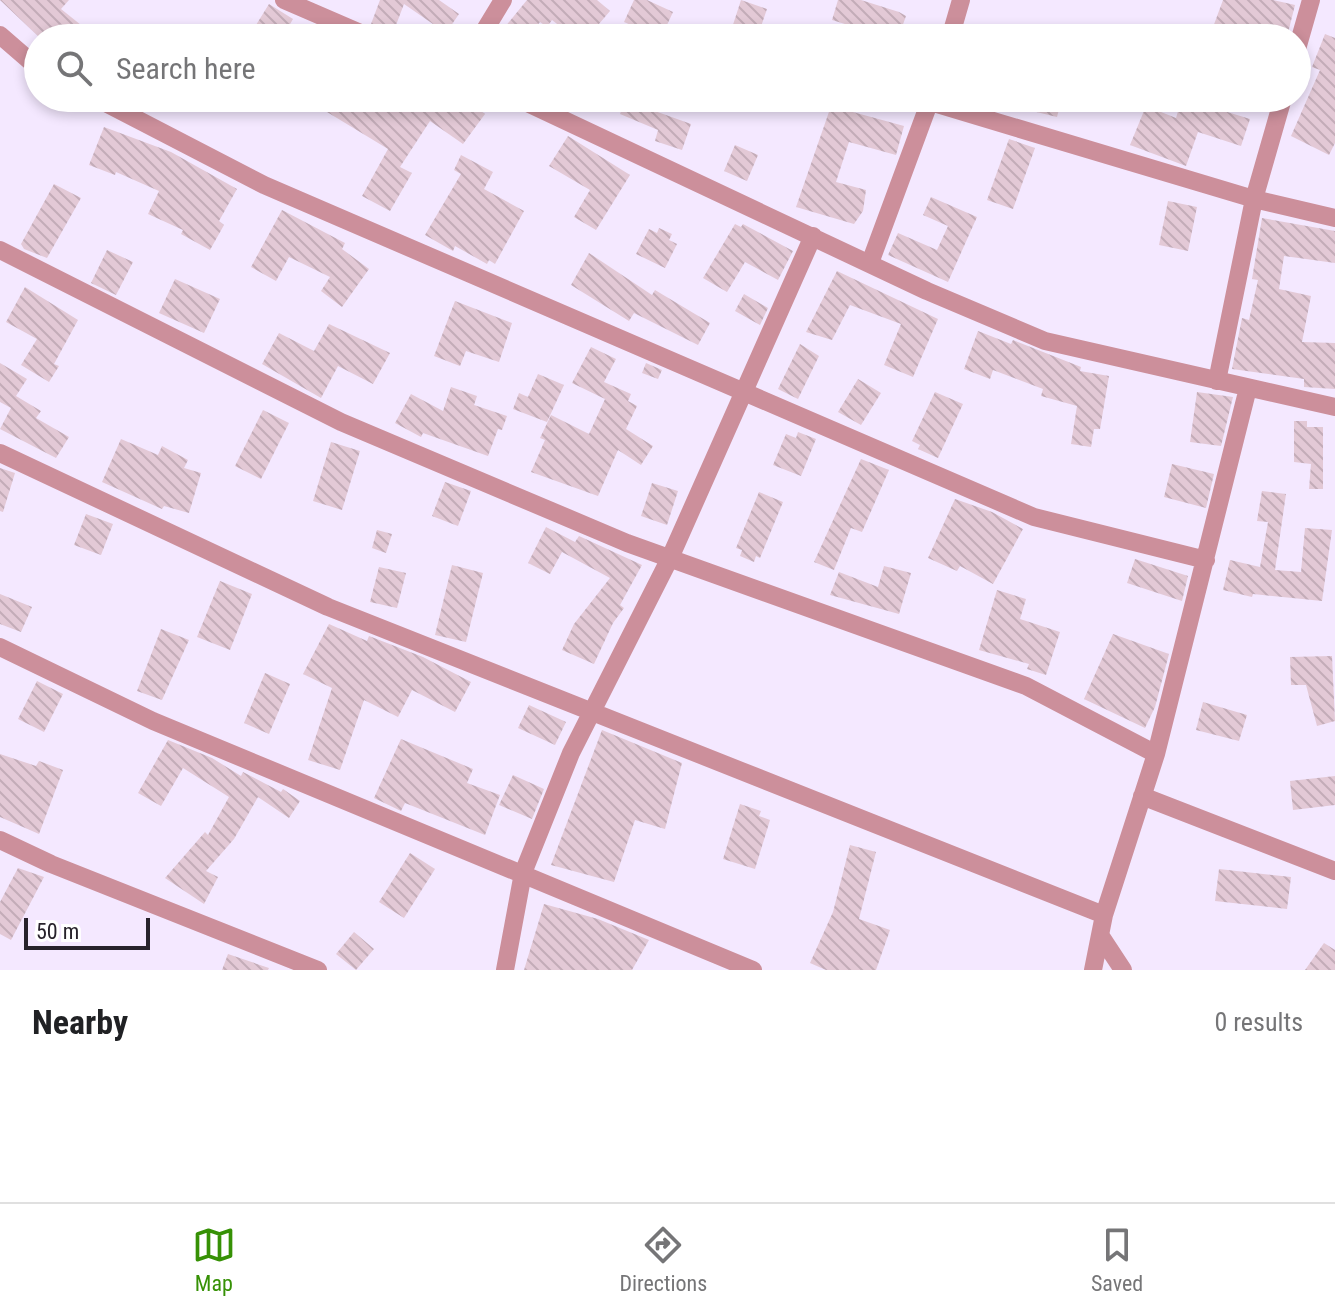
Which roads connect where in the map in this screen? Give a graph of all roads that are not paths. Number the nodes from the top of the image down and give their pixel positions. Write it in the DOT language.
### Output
graph roads {
  1 [pos="284,0"];
  2 [pos="503,0"];
  3 [pos="961,0"];
  4 [pos="1311,0"];
  5 [pos="340,24"];
  6 [pos="488,24"];
  7 [pos="954,24"];
  8 [pos="1304,24"];
  9 [pos="0,35"];
  10 [pos="24,56"];
  11 [pos="123,112"];
  12 [pos="547,112"];
  13 [pos="927,112"];
  14 [pos="970,112"];
  15 [pos="1279,112"];
  16 [pos="1254,199"];
  17 [pos="1335,218"];
  18 [pos="813,236"];
  19 [pos="0,250"];
  20 [pos="870,263"];
  21 [pos="1217,381"];
  22 [pos="1248,388"];
  23 [pos="741,393"];
  24 [pos="1335,407"];
  25 [pos="0,453"];
  26 [pos="670,558"];
  27 [pos="1206,560"];
  28 [pos="0,647"];
  29 [pos="590,713"];
  30 [pos="1156,754"];
  31 [pos="1142,796"];
  32 [pos="0,840"];
  33 [pos="1335,871"];
  34 [pos="523,873"];
  35 [pos="1104,915"];
  36 [pos="1100,935"];
  37 [pos="710,962"];
  38 [pos="318,970"];
  39 [pos="505,970"];
  40 [pos="753,970"];
  41 [pos="1093,970"];
  42 [pos="1123,970"];
  1 -- 5 [label="street"];
  2 -- 6 [label="street"];
  3 -- 7 [label="street"];
  4 -- 8 [label="street"];
  9 -- 10 [label="street"];
  11 -- 23 [label="street"];
  12 -- 18 [label="street"];
  13 -- 20 [label="street"];
  14 -- 16 [label="street"];
  15 -- 16 [label="street"];
  16 -- 17 [label="street"];
  16 -- 21 [label="street"];
  18 -- 20 [label="street"];
  18 -- 23 [label="street"];
  19 -- 26 [label="street"];
  20 -- 21 [label="street"];
  21 -- 22 [label="street"];
  22 -- 24 [label="street"];
  22 -- 27 [label="street"];
  23 -- 26 [label="street"];
  23 -- 27 [label="street"];
  25 -- 29 [label="street"];
  26 -- 29 [label="street"];
  26 -- 30 [label="street"];
  27 -- 30 [label="street"];
  28 -- 34 [label="street"];
  29 -- 34 [label="street"];
  29 -- 35 [label="street"];
  30 -- 31 [label="street"];
  31 -- 33 [label="street"];
  31 -- 35 [label="street"];
  32 -- 38 [label="street"];
  34 -- 37 [label="street"];
  34 -- 39 [label="street"];
  35 -- 36 [label="street"];
  36 -- 41 [label="street"];
  36 -- 42 [label="street"];
  37 -- 40 [label="street"];
}
